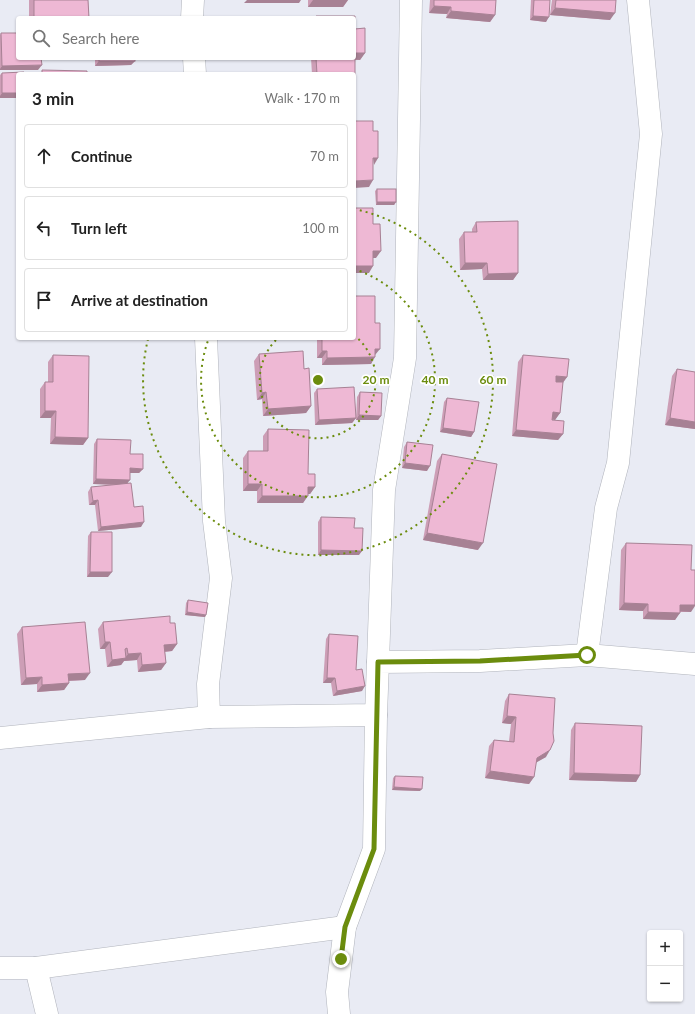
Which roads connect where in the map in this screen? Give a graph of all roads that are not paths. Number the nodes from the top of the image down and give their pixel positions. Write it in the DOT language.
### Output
graph roads {
  1 [pos="193,0"];
  2 [pos="411,0"];
  3 [pos="638,0"];
  4 [pos="192,16"];
  5 [pos="194,60"];
  6 [pos="195,72"];
  7 [pos="206,340"];
  8 [pos="587,655"];
  9 [pos="378,662"];
  10 [pos="695,664"];
  11 [pos="376,715"];
  12 [pos="209,717"];
  13 [pos="0,738"];
  14 [pos="345,927"];
  15 [pos="0,968"];
  16 [pos="36,968"];
  17 [pos="48,1014"];
  18 [pos="339,1014"];
  1 -- 4 [label="street"];
  2 -- 9 [label="street"];
  3 -- 8 [label="street"];
  5 -- 6 [label="street"];
  7 -- 12 [label="street"];
  8 -- 9 [label="street"];
  8 -- 10 [label="street"];
  9 -- 11 [label="street"];
  11 -- 12 [label="street"];
  11 -- 14 [label="street"];
  12 -- 13 [label="street"];
  14 -- 16 [label="street"];
  14 -- 18 [label="street"];
  15 -- 16 [label="street"];
  16 -- 17 [label="street"];
}
